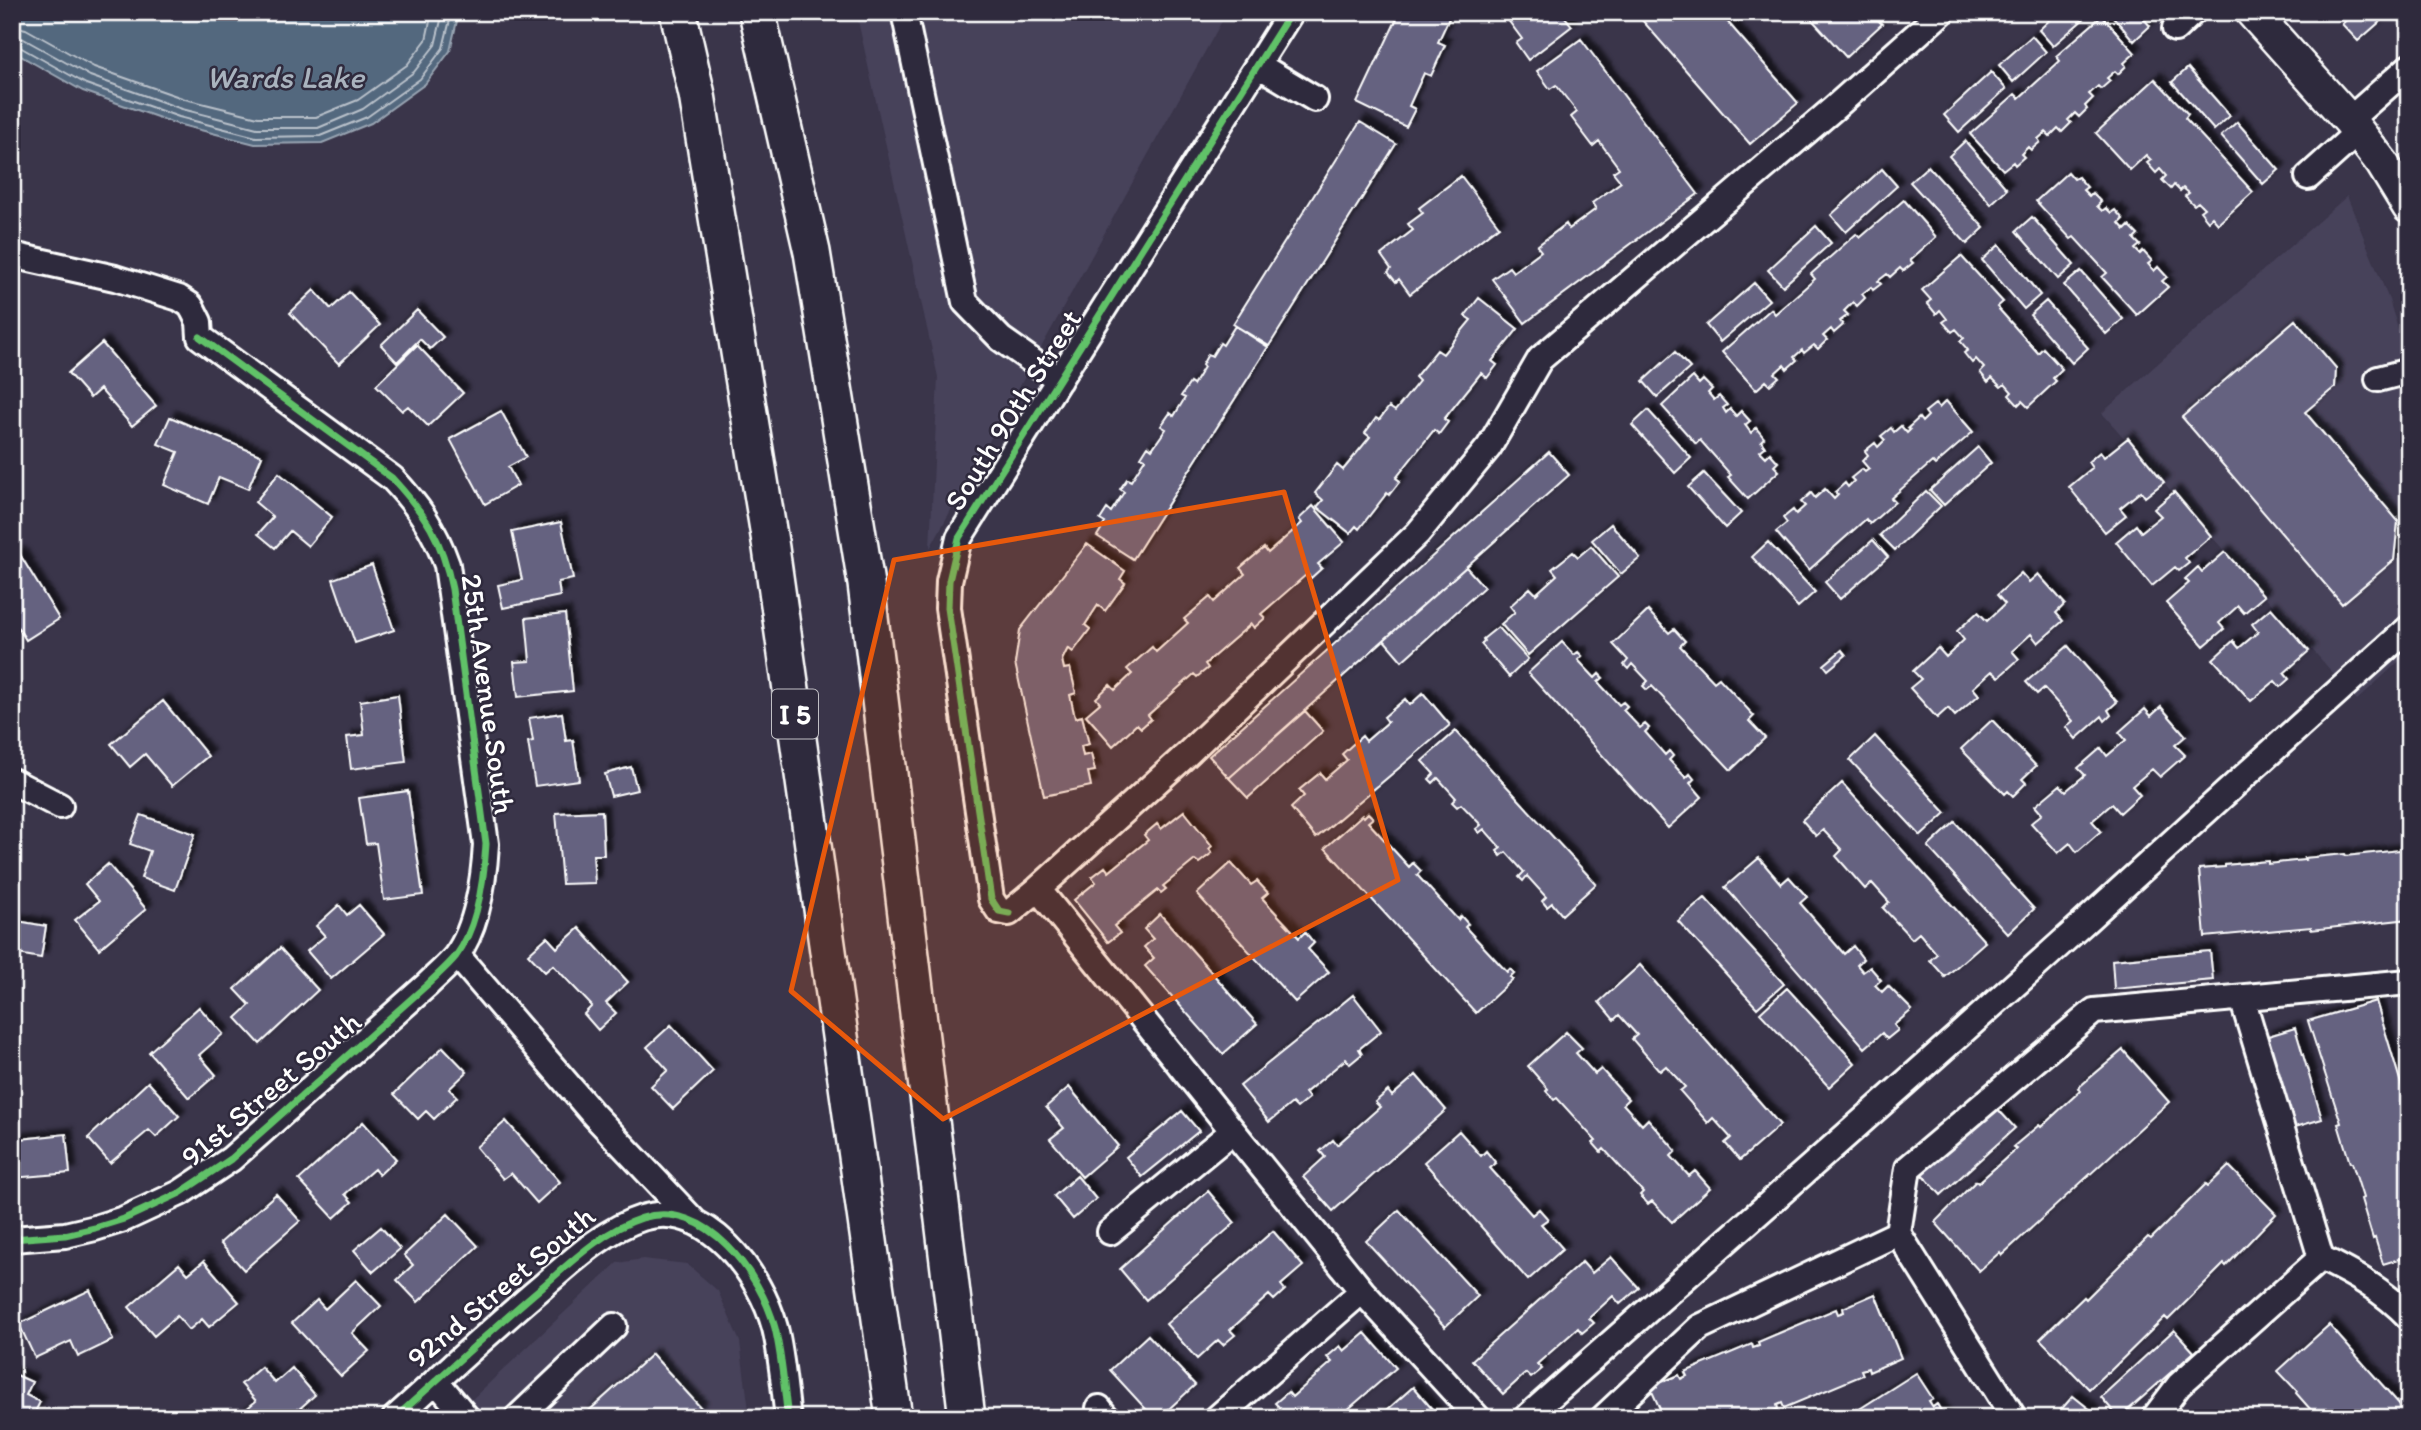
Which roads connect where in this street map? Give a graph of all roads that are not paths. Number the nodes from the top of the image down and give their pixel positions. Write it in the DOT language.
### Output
graph roads {
  1 [pos="678,12"];
  2 [pos="757,12"];
  3 [pos="904,12"];
  4 [pos="1291,12"];
  5 [pos="1942,12"];
  6 [pos="2193,12"];
  7 [pos="2252,12"];
  8 [pos="2175,29"];
  9 [pos="1258,65"];
  10 [pos="2408,70"];
  11 [pos="1315,99"];
  12 [pos="2354,126"];
  13 [pos="2308,177"];
  14 [pos="2409,206"];
  15 [pos="12,255"];
  16 [pos="2409,371"];
  17 [pos="2378,379"];
  18 [pos="1059,380"];
  19 [pos="2409,628"];
  20 [pos="12,781"];
  21 [pos="60,806"];
  22 [pos="1038,890"];
  23 [pos="457,956"];
  24 [pos="2409,982"];
  25 [pos="2242,998"];
  26 [pos="1233,1131"];
  27 [pos="694,1221"];
  28 [pos="1110,1232"];
  29 [pos="1898,1233"];
  30 [pos="12,1239"];
  31 [pos="2320,1258"];
  32 [pos="1363,1291"];
  33 [pos="2409,1317"];
  34 [pos="614,1326"];
  35 [pos="436,1381"];
  36 [pos="783,1417"];
  37 [pos="395,1418"];
  38 [pos="467,1418"];
  39 [pos="517,1418"];
  40 [pos="894,1418"];
  41 [pos="967,1418"];
  42 [pos="1217,1418"];
  43 [pos="1478,1418"];
  44 [pos="1526,1418"];
  45 [pos="1603,1418"];
  46 [pos="2014,1418"];
  47 [pos="2154,1418"];
  1 -- 40 [label="highway, I 5"];
  2 -- 41 [label="highway"];
  3 -- 18 [label="street"];
  4 -- 9 [label="street, South 90th Street"];
  5 -- 22 [label="street"];
  6 -- 8 [label="street"];
  7 -- 12 [label="main road"];
  9 -- 11 [label="street"];
  9 -- 18 [label="street, South 90th Street"];
  10 -- 12 [label="street"];
  12 -- 13 [label="street"];
  12 -- 14 [label="main road"];
  15 -- 23 [label="street, 25th Avenue South"];
  16 -- 17 [label="street"];
  18 -- 22 [label="street, South 90th Street"];
  19 -- 44 [label="street"];
  20 -- 21 [label="street"];
  22 -- 26 [label="street"];
  23 -- 27 [label="street"];
  23 -- 30 [label="street, 91st Street South"];
  24 -- 25 [label="street"];
  25 -- 29 [label="street"];
  25 -- 31 [label="street"];
  26 -- 28 [label="street"];
  26 -- 32 [label="street"];
  27 -- 35 [label="street, 92nd Street South"];
  27 -- 36 [label="street"];
  29 -- 45 [label="street"];
  29 -- 46 [label="street"];
  31 -- 33 [label="street"];
  31 -- 47 [label="street"];
  32 -- 42 [label="street"];
  32 -- 43 [label="street"];
  34 -- 39 [label="street"];
  35 -- 37 [label="street, 92nd Street South"];
  35 -- 38 [label="street"];
}
